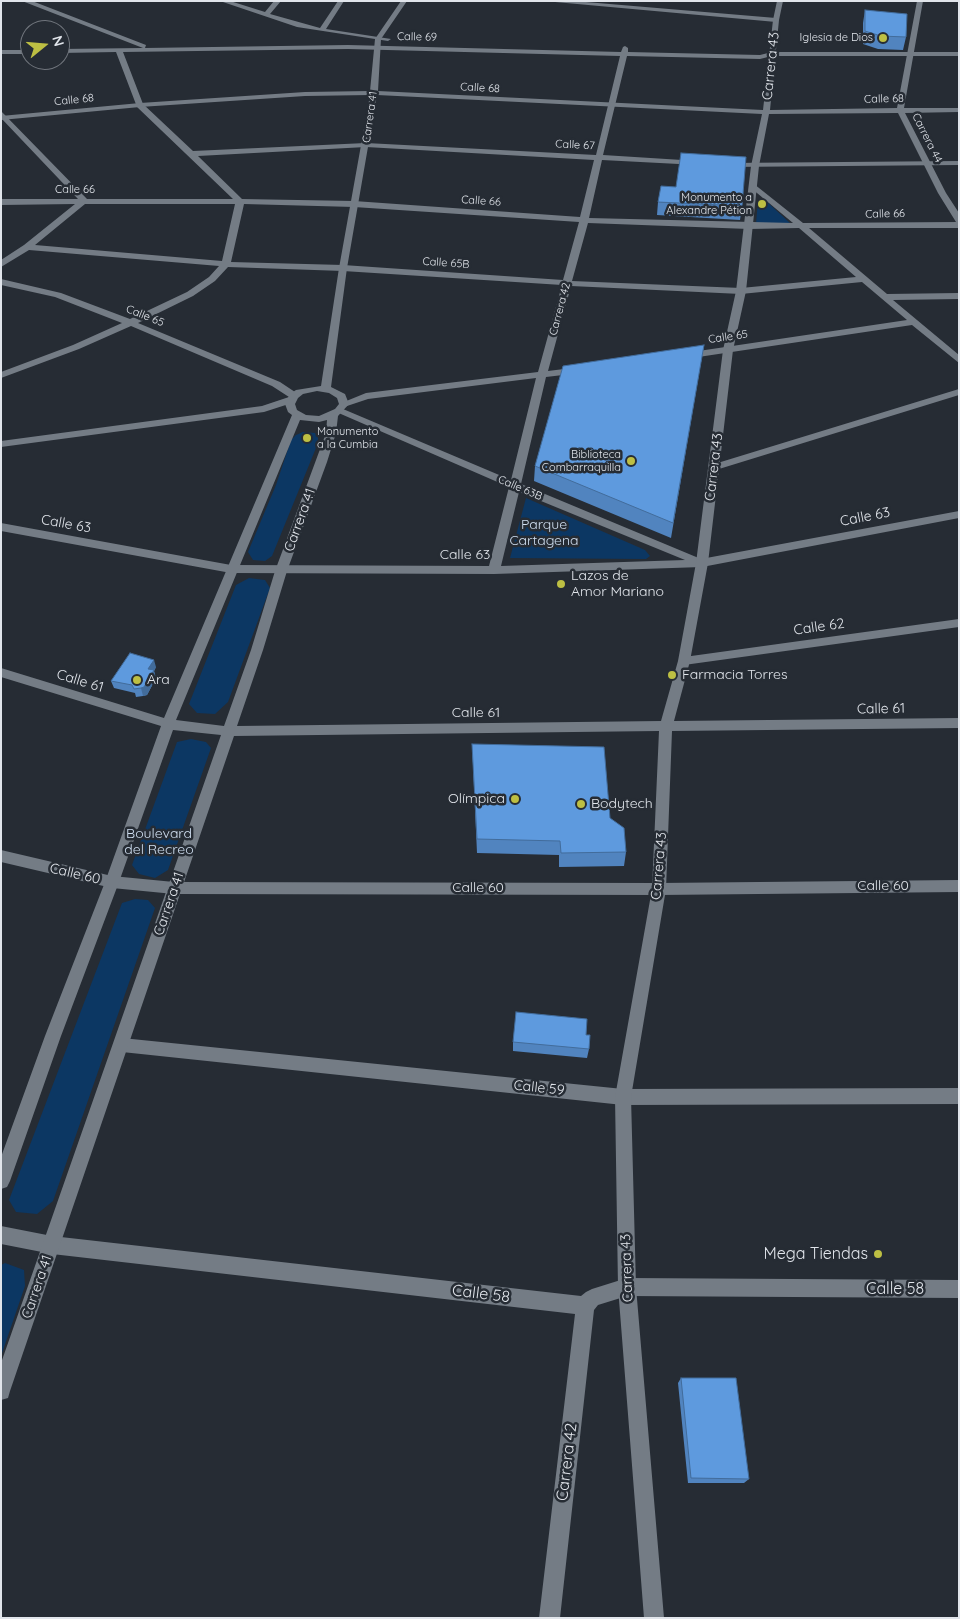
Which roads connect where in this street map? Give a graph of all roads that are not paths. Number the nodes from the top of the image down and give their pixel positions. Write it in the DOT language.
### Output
graph roads {
  1 [pos="25,1"];
  2 [pos="223,1"];
  3 [pos="278,1"];
  4 [pos="341,1"];
  5 [pos="404,1"];
  6 [pos="547,1"];
  7 [pos="780,1"];
  8 [pos="920,1"];
  9 [pos="266,15"];
  10 [pos="776,20"];
  11 [pos="322,30"];
  12 [pos="354,35"];
  13 [pos="378,38"];
  14 [pos="394,40"];
  15 [pos="404,40"];
  16 [pos="134,42"];
  17 [pos="348,47"];
  18 [pos="376,47"];
  19 [pos="518,47"];
  20 [pos="153,49"];
  21 [pos="122,50"];
  22 [pos="70,51"];
  23 [pos="1,52"];
  24 [pos="20,52"];
  25 [pos="624,52"];
  26 [pos="772,54"];
  27 [pos="910,54"];
  28 [pos="959,54"];
  29 [pos="374,94"];
  30 [pos="140,105"];
  31 [pos="612,105"];
  32 [pos="900,110"];
  33 [pos="959,110"];
  34 [pos="766,112"];
  35 [pos="3,116"];
  36 [pos="366,145"];
  37 [pos="190,154"];
  38 [pos="598,157"];
  39 [pos="706,164"];
  40 [pos="716,164"];
  41 [pos="928,164"];
  42 [pos="959,164"];
  43 [pos="755,166"];
  44 [pos="754,186"];
  45 [pos="84,201"];
  46 [pos="240,201"];
  47 [pos="1,202"];
  48 [pos="354,204"];
  49 [pos="584,220"];
  50 [pos="959,220"];
  51 [pos="959,225"];
  52 [pos="750,226"];
  53 [pos="802,226"];
  54 [pos="26,247"];
  55 [pos="1,264"];
  56 [pos="226,264"];
  57 [pos="343,268"];
  58 [pos="864,279"];
  59 [pos="1,282"];
  60 [pos="567,282"];
  61 [pos="741,291"];
  62 [pos="959,296"];
  63 [pos="885,297"];
  64 [pos="915,322"];
  65 [pos="132,323"];
  66 [pos="728,350"];
  67 [pos="679,356"];
  68 [pos="959,360"];
  69 [pos="591,368"];
  70 [pos="1,375"];
  71 [pos="542,375"];
  72 [pos="276,384"];
  73 [pos="326,388"];
  74 [pos="308,389"];
  75 [pos="338,392"];
  76 [pos="959,392"];
  77 [pos="366,396"];
  78 [pos="292,398"];
  79 [pos="264,409"];
  80 [pos="339,410"];
  81 [pos="295,414"];
  82 [pos="1,444"];
  83 [pos="714,466"];
  84 [pos="515,486"];
  85 [pos="959,514"];
  86 [pos="1,527"];
  87 [pos="702,563"];
  88 [pos="231,570"];
  89 [pos="281,570"];
  90 [pos="494,570"];
  91 [pos="959,623"];
  92 [pos="684,661"];
  93 [pos="1,672"];
  94 [pos="959,723"];
  95 [pos="168,724"];
  96 [pos="666,727"];
  97 [pos="228,731"];
  98 [pos="1,856"];
  99 [pos="112,882"];
  100 [pos="959,886"];
  101 [pos="174,888"];
  102 [pos="658,888"];
  103 [pos="122,1044"];
  104 [pos="959,1096"];
  105 [pos="623,1097"];
  106 [pos="1,1181"];
  107 [pos="1,1235"];
  108 [pos="52,1245"];
  109 [pos="627,1287"];
  110 [pos="959,1289"];
  111 [pos="585,1306"];
  112 [pos="1,1391"];
  113 [pos="549,1618"];
  114 [pos="654,1618"];
  1 -- 16 [label="street"];
  2 -- 9 [label="street, Calle 69"];
  3 -- 9 [label="street"];
  4 -- 11 [label="street"];
  5 -- 13 [label="street, Carrera 41"];
  6 -- 10 [label="street"];
  7 -- 10 [label="street, Carrera 43"];
  8 -- 27 [label="street, Carrera 44"];
  9 -- 11 [label="street, Calle 69"];
  10 -- 26 [label="street, Carrera 43"];
  11 -- 12 [label="street, Calle 69"];
  12 -- 13 [label="street, Calle 69"];
  12 -- 17 [label="street"];
  13 -- 14 [label="street, Calle 69"];
  13 -- 18 [label="street, Carrera 41"];
  15 -- 19 [label="street, Calle 69"];
  16 -- 20 [label="street"];
  16 -- 21 [label="street"];
  17 -- 18 [label="street, Calle 69"];
  17 -- 20 [label="street, Calle 69"];
  18 -- 19 [label="street, Calle 69"];
  18 -- 29 [label="street, Carrera 41"];
  19 -- 25 [label="street, Calle 69"];
  20 -- 21 [label="street, Calle 69"];
  21 -- 22 [label="street, Calle 69"];
  21 -- 30 [label="street"];
  23 -- 24 [label="street"];
  25 -- 26 [label="street, Calle 69"];
  25 -- 31 [label="street, Carrera 42"];
  26 -- 27 [label="street, Calle 69"];
  26 -- 34 [label="street, Carrera 43"];
  27 -- 28 [label="street, Calle 69"];
  27 -- 32 [label="street, Carrera 44"];
  29 -- 30 [label="street, Calle 68"];
  29 -- 31 [label="street, Calle 68"];
  29 -- 36 [label="street, Carrera 41"];
  30 -- 35 [label="street, Calle 68"];
  30 -- 37 [label="street"];
  31 -- 34 [label="street, Calle 68"];
  31 -- 38 [label="street, Carrera 42"];
  32 -- 33 [label="street, Calle 68"];
  32 -- 34 [label="street, Calle 68"];
  32 -- 41 [label="street, Carrera 44"];
  34 -- 43 [label="street, Carrera 43"];
  35 -- 45 [label="street"];
  36 -- 37 [label="street, Calle 67"];
  36 -- 38 [label="street, Calle 67"];
  36 -- 48 [label="street, Carrera 41"];
  37 -- 46 [label="street"];
  38 -- 39 [label="street, Calle 67"];
  38 -- 49 [label="street, Carrera 42"];
  40 -- 43 [label="street"];
  41 -- 42 [label="street"];
  41 -- 43 [label="street"];
  41 -- 50 [label="street, Carrera 44"];
  43 -- 44 [label="street, Carrera 43"];
  44 -- 52 [label="street, Carrera 43"];
  44 -- 53 [label="street"];
  45 -- 46 [label="street, Calle 66"];
  45 -- 47 [label="street, Calle 66"];
  45 -- 54 [label="street"];
  46 -- 48 [label="street, Calle 66"];
  46 -- 56 [label="street"];
  48 -- 49 [label="street, Calle 66"];
  48 -- 57 [label="street, Carrera 41"];
  49 -- 52 [label="street, Calle 66"];
  49 -- 60 [label="street, Carrera 42"];
  51 -- 53 [label="street, Calle 66"];
  52 -- 53 [label="street, Calle 66"];
  52 -- 61 [label="street, Carrera 43"];
  53 -- 58 [label="street"];
  54 -- 55 [label="street"];
  54 -- 56 [label="street, Calle 65B"];
  56 -- 57 [label="street, Calle 65B"];
  56 -- 65 [label="street"];
  57 -- 60 [label="street, Calle 65B"];
  57 -- 73 [label="street, Carrera 41"];
  58 -- 61 [label="street, Calle 65B"];
  58 -- 63 [label="street"];
  59 -- 65 [label="street, Calle 65"];
  60 -- 61 [label="street, Calle 65B"];
  60 -- 71 [label="street, Carrera 42"];
  61 -- 66 [label="street, Carrera 43"];
  62 -- 63 [label="street"];
  63 -- 64 [label="street"];
  64 -- 66 [label="street, Calle 65"];
  64 -- 68 [label="street"];
  65 -- 70 [label="street"];
  65 -- 72 [label="street, Calle 65"];
  66 -- 67 [label="street, Calle 65"];
  66 -- 83 [label="street, Carrera 43"];
  69 -- 71 [label="street"];
  71 -- 77 [label="street"];
  71 -- 84 [label="street, Carrera 42"];
  72 -- 74 [label="street, Calle 65"];
  72 -- 78 [label="street, Calle 65"];
  73 -- 74 [label="street"];
  73 -- 75 [label="street"];
  74 -- 78 [label="street"];
  75 -- 77 [label="street"];
  75 -- 80 [label="street"];
  76 -- 83 [label="street"];
  77 -- 80 [label="street"];
  78 -- 79 [label="street"];
  78 -- 81 [label="street"];
  79 -- 81 [label="street"];
  79 -- 82 [label="street"];
  80 -- 81 [label="street"];
  80 -- 84 [label="street, Calle 63B"];
  80 -- 89 [label="street, Carrera 41"];
  81 -- 88 [label="street"];
  83 -- 87 [label="street, Carrera 43"];
  84 -- 87 [label="street, Calle 63B"];
  84 -- 90 [label="street, Carrera 42"];
  85 -- 87 [label="street, Calle 63"];
  86 -- 88 [label="street, Calle 63"];
  87 -- 90 [label="street, Calle 63"];
  87 -- 92 [label="street, Carrera 43"];
  88 -- 89 [label="street, Calle 63"];
  88 -- 95 [label="street"];
  89 -- 90 [label="street, Calle 63"];
  89 -- 97 [label="street, Carrera 41"];
  91 -- 92 [label="street, Calle 62"];
  92 -- 96 [label="street, Carrera 43"];
  93 -- 95 [label="street, Calle 61"];
  94 -- 96 [label="street, Calle 61"];
  95 -- 97 [label="street, Calle 61"];
  95 -- 99 [label="street"];
  96 -- 97 [label="street, Calle 61"];
  96 -- 102 [label="street, Carrera 43"];
  97 -- 101 [label="street, Carrera 41"];
  98 -- 99 [label="street, Calle 60"];
  99 -- 101 [label="street, Calle 60"];
  99 -- 106 [label="street"];
  100 -- 102 [label="street, Calle 60"];
  101 -- 102 [label="street, Calle 60"];
  101 -- 103 [label="street, Carrera 41"];
  102 -- 105 [label="street, Carrera 43"];
  103 -- 105 [label="street, Calle 59"];
  103 -- 108 [label="street, Carrera 41"];
  104 -- 105 [label="street, Calle 59"];
  105 -- 109 [label="street, Carrera 43"];
  107 -- 108 [label="street, Calle 58"];
  108 -- 111 [label="street, Calle 58"];
  108 -- 112 [label="street, Carrera 41"];
  109 -- 110 [label="street, Calle 58"];
  109 -- 111 [label="street, Calle 58"];
  109 -- 114 [label="street, Carrera 43"];
  111 -- 113 [label="street, Carrera 42"];
}
